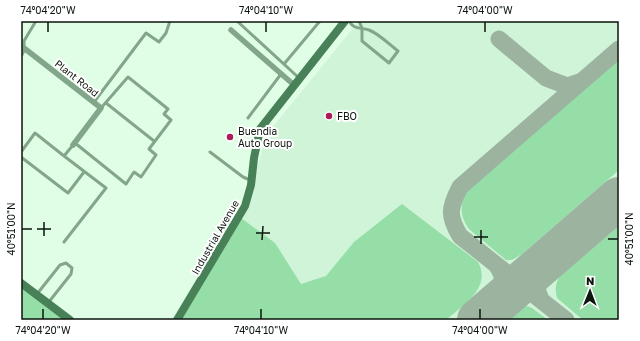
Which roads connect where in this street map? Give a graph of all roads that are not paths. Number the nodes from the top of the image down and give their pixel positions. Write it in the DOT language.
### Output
graph roads {
  1 [pos="36,21"];
  2 [pos="170,21"];
  3 [pos="237,21"];
  4 [pos="320,21"];
  5 [pos="345,21"];
  6 [pos="349,21"];
  7 [pos="359,21"];
  8 [pos="362,28"];
  9 [pos="231,30"];
  10 [pos="24,48"];
  11 [pos="21,54"];
  12 [pos="284,64"];
  13 [pos="281,74"];
  14 [pos="299,78"];
  15 [pos="294,85"];
  16 [pos="93,102"];
  17 [pos="106,103"];
  18 [pos="101,108"];
  19 [pos="248,118"];
  20 [pos="154,141"];
  21 [pos="74,144"];
  22 [pos="21,152"];
  23 [pos="210,152"];
  24 [pos="64,156"];
  25 [pos="21,157"];
  26 [pos="84,172"];
  27 [pos="252,181"];
  28 [pos="64,242"];
  29 [pos="21,283"];
  30 [pos="37,295"];
  31 [pos="48,303"];
  32 [pos="70,320"];
  33 [pos="177,320"];
  1 -- 10 [label="lane"];
  2 -- 16 [label="lane"];
  3 -- 12 [label="lane"];
  4 -- 12 [label="lane"];
  5 -- 14 [label="street, Industrial Avenue"];
  6 -- 8 [label="lane"];
  7 -- 8 [label="lane"];
  8 -- 8 [label="lane"];
  9 -- 13 [label="street"];
  10 -- 11 [label="street"];
  10 -- 16 [label="street, Plant Road"];
  12 -- 14 [label="lane"];
  13 -- 15 [label="street"];
  13 -- 19 [label="lane"];
  14 -- 15 [label="street, Industrial Avenue"];
  15 -- 27 [label="street, Industrial Avenue"];
  16 -- 18 [label="street, Plant Road"];
  17 -- 18 [label="lane"];
  17 -- 20 [label="lane"];
  17 -- 20 [label="lane"];
  18 -- 21 [label="street, Plant Road"];
  20 -- 21 [label="lane"];
  21 -- 24 [label="lane"];
  22 -- 24 [label="lane"];
  23 -- 27 [label="lane"];
  24 -- 26 [label="lane"];
  25 -- 26 [label="lane"];
  26 -- 28 [label="lane"];
  27 -- 33 [label="street, Industrial Avenue"];
  29 -- 30 [label="street"];
  30 -- 31 [label="street"];
  30 -- 31 [label="lane"];
  31 -- 32 [label="street"];
}
